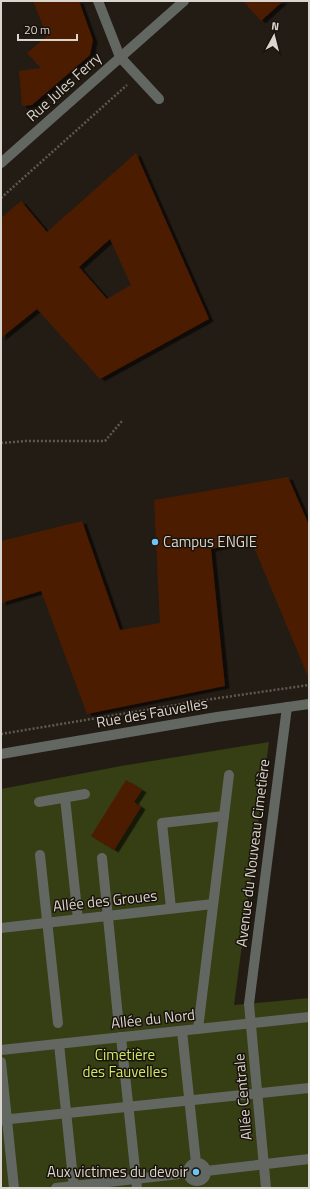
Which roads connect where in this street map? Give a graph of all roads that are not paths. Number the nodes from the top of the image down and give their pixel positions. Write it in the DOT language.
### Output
graph roads {
  1 [pos="98,1"];
  2 [pos="184,1"];
  3 [pos="120,57"];
  4 [pos="159,98"];
  5 [pos="1,164"];
  6 [pos="309,704"];
  7 [pos="287,707"];
  8 [pos="1,754"];
  9 [pos="229,775"];
  10 [pos="84,794"];
  11 [pos="65,798"];
  12 [pos="38,802"];
  13 [pos="224,816"];
  14 [pos="40,855"];
  15 [pos="102,858"];
  16 [pos="213,904"];
  17 [pos="171,908"];
  18 [pos="107,916"];
  19 [pos="78,919"];
  20 [pos="48,922"];
  21 [pos="1,928"];
  22 [pos="249,1004"];
  23 [pos="118,1017"];
  24 [pos="309,1017"];
  25 [pos="58,1023"];
  26 [pos="251,1023"];
  27 [pos="198,1029"];
  28 [pos="182,1031"];
  29 [pos="121,1037"];
  30 [pos="59,1044"];
  31 [pos="1,1050"];
  32 [pos="1,1062"];
  33 [pos="309,1088"];
  34 [pos="257,1093"];
  35 [pos="189,1100"];
  36 [pos="128,1107"];
  37 [pos="66,1113"];
  38 [pos="4,1120"];
  39 [pos="309,1159"];
  40 [pos="196,1163"];
  41 [pos="264,1164"];
  42 [pos="206,1171"];
  43 [pos="188,1173"];
  44 [pos="136,1183"];
  45 [pos="198,1185"];
  46 [pos="74,1187"];
  47 [pos="14,1188"];
  48 [pos="56,1188"];
  49 [pos="266,1188"];
  1 -- 3 [label="street"];
  2 -- 3 [label="street, Rue Jules Ferry"];
  3 -- 4 [label="street"];
  3 -- 5 [label="street, Rue Jules Ferry"];
  6 -- 7 [label="street, Rue des Fauvelles"];
  7 -- 8 [label="street, Rue des Fauvelles"];
  7 -- 22 [label="street, Avenue du Nouveau Cimetière"];
  9 -- 13 [label="street"];
  10 -- 11 [label="street"];
  11 -- 12 [label="street"];
  11 -- 19 [label="street"];
  13 -- 16 [label="street"];
  13 -- 17 [label="street"];
  14 -- 20 [label="street"];
  15 -- 18 [label="street"];
  16 -- 17 [label="street, Allée des Groues"];
  16 -- 27 [label="street"];
  17 -- 18 [label="street, Allée des Groues"];
  18 -- 19 [label="street, Allée des Groues"];
  18 -- 23 [label="street"];
  19 -- 20 [label="street, Allée des Groues"];
  20 -- 21 [label="street, Allée des Groues"];
  20 -- 25 [label="street"];
  22 -- 26 [label="street, Allée Centrale"];
  24 -- 26 [label="street, Allée du Nord"];
  26 -- 27 [label="street, Allée du Nord"];
  26 -- 34 [label="street, Allée Centrale"];
  27 -- 28 [label="street, Allée du Nord"];
  28 -- 29 [label="street, Allée du Nord"];
  28 -- 35 [label="street"];
  29 -- 30 [label="street, Allée du Nord"];
  29 -- 36 [label="street"];
  30 -- 31 [label="street, Allée du Nord"];
  30 -- 37 [label="street"];
  32 -- 38 [label="street"];
  33 -- 34 [label="street"];
  34 -- 35 [label="street"];
  34 -- 41 [label="street, Allée Centrale"];
  35 -- 36 [label="street"];
  35 -- 40 [label="street"];
  36 -- 37 [label="street"];
  36 -- 44 [label="street"];
  37 -- 38 [label="street"];
  37 -- 46 [label="street"];
  38 -- 47 [label="street"];
  39 -- 41 [label="street"];
  40 -- 42 [label="street"];
  40 -- 43 [label="street"];
  41 -- 42 [label="street"];
  41 -- 49 [label="street, Allée Centrale"];
  42 -- 45 [label="street"];
  43 -- 44 [label="street"];
  43 -- 45 [label="street"];
  44 -- 46 [label="street"];
  46 -- 48 [label="street"];
}
